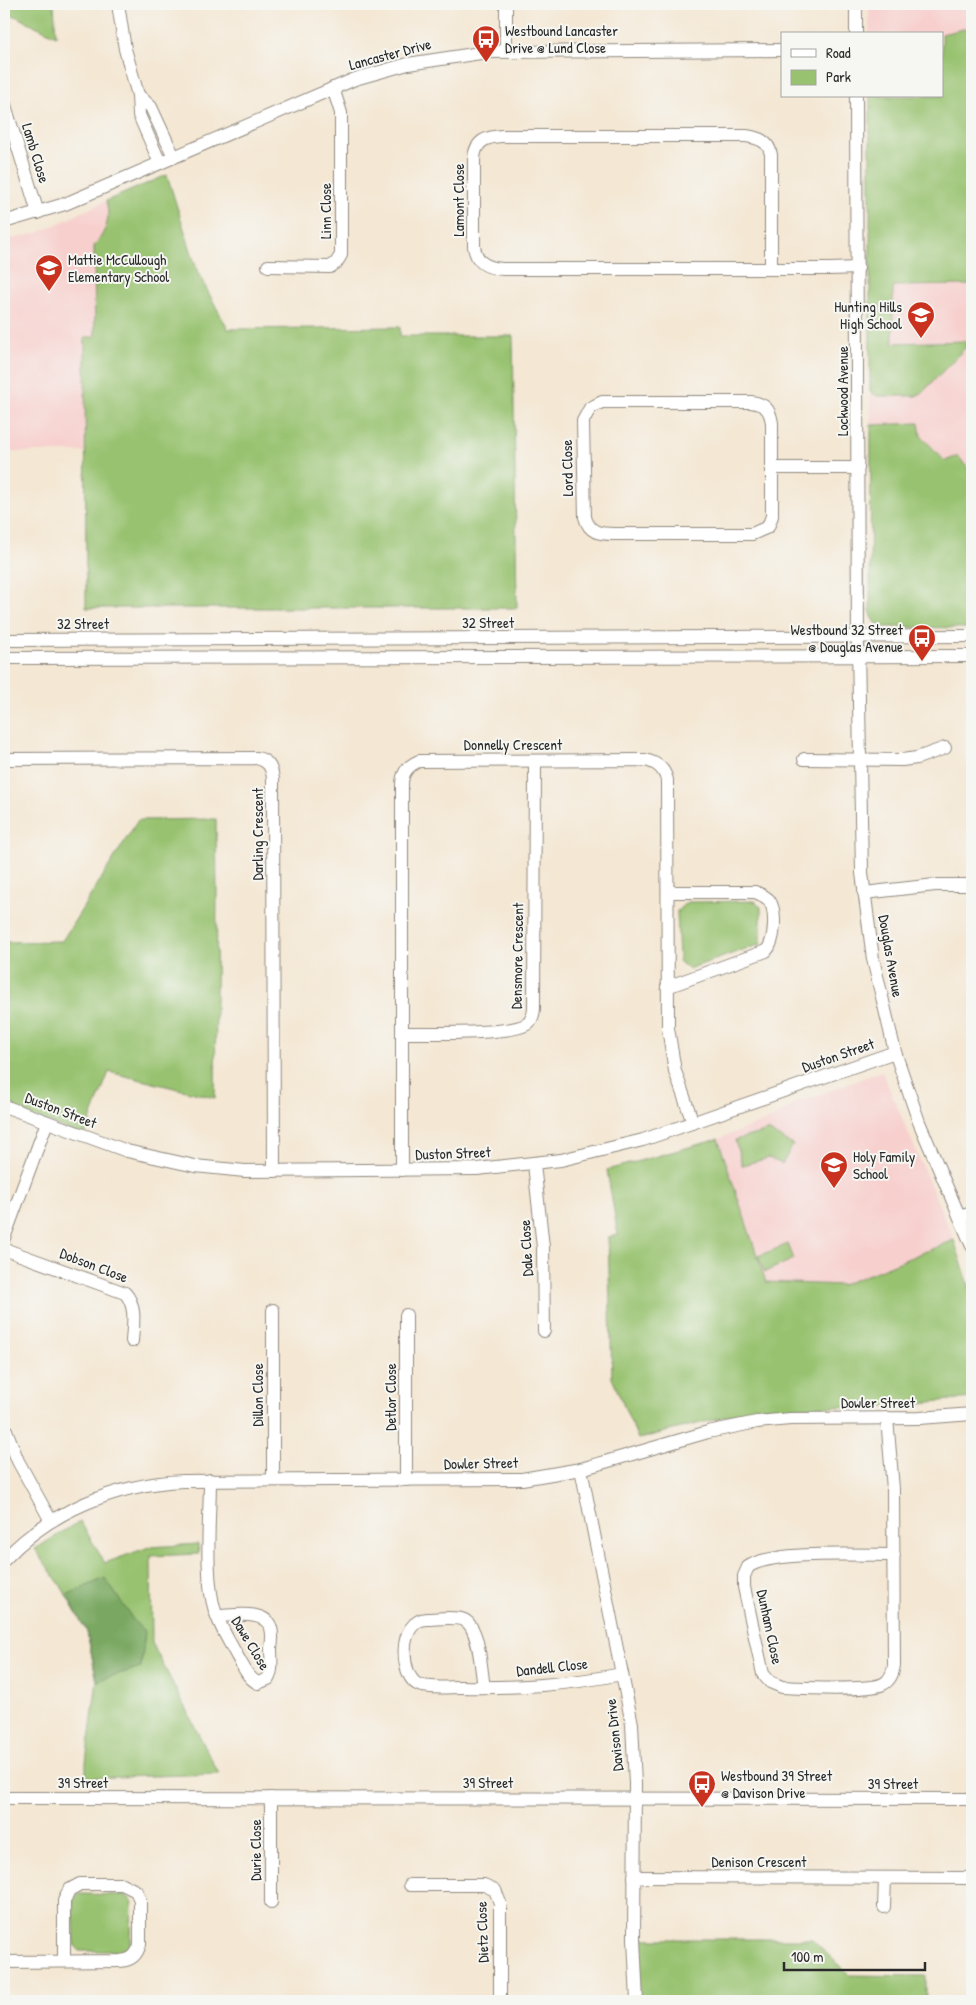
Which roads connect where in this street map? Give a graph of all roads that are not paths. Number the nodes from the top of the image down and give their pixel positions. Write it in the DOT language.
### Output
graph roads {
  1 [pos="118,4"];
  2 [pos="506,4"];
  3 [pos="856,4"];
  4 [pos="856,32"];
  5 [pos="781,50"];
  6 [pos="506,51"];
  7 [pos="333,88"];
  8 [pos="138,95"];
  9 [pos="856,98"];
  10 [pos="4,102"];
  11 [pos="174,157"];
  12 [pos="160,163"];
  13 [pos="38,213"];
  14 [pos="4,222"];
  15 [pos="268,266"];
  16 [pos="771,268"];
  17 [pos="858,268"];
  18 [pos="772,468"];
  19 [pos="858,468"];
  20 [pos="972,636"];
  21 [pos="858,637"];
  22 [pos="4,640"];
  23 [pos="858,656"];
  24 [pos="972,656"];
  25 [pos="4,658"];
  26 [pos="945,748"];
  27 [pos="4,759"];
  28 [pos="804,759"];
  29 [pos="859,760"];
  30 [pos="534,761"];
  31 [pos="972,884"];
  32 [pos="668,892"];
  33 [pos="864,893"];
  34 [pos="668,987"];
  35 [pos="403,1033"];
  36 [pos="895,1052"];
  37 [pos="4,1106"];
  38 [pos="47,1122"];
  39 [pos="693,1124"];
  40 [pos="534,1164"];
  41 [pos="402,1170"];
  42 [pos="274,1171"];
  43 [pos="966,1215"];
  44 [pos="4,1238"];
  45 [pos="972,1246"];
  46 [pos="4,1249"];
  47 [pos="273,1310"];
  48 [pos="406,1315"];
  49 [pos="544,1332"];
  50 [pos="132,1341"];
  51 [pos="972,1414"];
  52 [pos="887,1418"];
  53 [pos="4,1425"];
  54 [pos="581,1469"];
  55 [pos="210,1480"];
  56 [pos="273,1480"];
  57 [pos="406,1480"];
  58 [pos="51,1521"];
  59 [pos="894,1555"];
  60 [pos="4,1560"];
  61 [pos="217,1616"];
  62 [pos="622,1674"];
  63 [pos="484,1687"];
  64 [pos="4,1798"];
  65 [pos="271,1798"];
  66 [pos="634,1798"];
  67 [pos="972,1799"];
  68 [pos="634,1877"];
  69 [pos="885,1878"];
  70 [pos="972,1878"];
  71 [pos="410,1885"];
  72 [pos="271,1902"];
  73 [pos="884,1907"];
  74 [pos="64,1960"];
  75 [pos="4,1962"];
  76 [pos="500,2001"];
  77 [pos="637,2001"];
  1 -- 8 [label="street"];
  2 -- 6 [label="street"];
  3 -- 4 [label="street"];
  5 -- 6 [label="street, Lancaster Drive"];
  6 -- 7 [label="street, Lancaster Drive"];
  7 -- 11 [label="street, Lancaster Drive"];
  7 -- 15 [label="street, Linn Close"];
  8 -- 11 [label="street"];
  8 -- 12 [label="street"];
  9 -- 17 [label="street, Lockwood Avenue"];
  10 -- 13 [label="street, Lamb Close"];
  11 -- 12 [label="street, Lancaster Drive"];
  12 -- 13 [label="street, Lancaster Drive"];
  13 -- 14 [label="street, Lancaster Drive"];
  16 -- 16 [label="street, Lamont Close"];
  16 -- 17 [label="street, Lamont Close"];
  17 -- 19 [label="street, Lockwood Avenue"];
  18 -- 18 [label="street, Lord Close"];
  18 -- 19 [label="street"];
  19 -- 21 [label="street, Lockwood Avenue"];
  20 -- 21 [label="street, 32 Street"];
  21 -- 22 [label="street, 32 Street"];
  21 -- 23 [label="street, Lockwood Avenue"];
  23 -- 24 [label="street"];
  23 -- 25 [label="street"];
  23 -- 29 [label="street, Douglas Avenue"];
  26 -- 29 [label="street"];
  27 -- 42 [label="street, Darling Crescent"];
  28 -- 29 [label="street"];
  29 -- 33 [label="street, Douglas Avenue"];
  30 -- 32 [label="street, Donnelly Crescent"];
  30 -- 35 [label="street, Densmore Crescent"];
  30 -- 35 [label="street, Donnelly Crescent"];
  31 -- 33 [label="street"];
  32 -- 34 [label="street, Donnelly Crescent"];
  32 -- 34 [label="street"];
  33 -- 36 [label="street, Douglas Avenue"];
  34 -- 39 [label="street, Donnelly Crescent"];
  35 -- 41 [label="street, Donnelly Crescent"];
  36 -- 39 [label="street, Duston Street"];
  36 -- 43 [label="street, Douglas Avenue"];
  37 -- 38 [label="street, Duston Street"];
  38 -- 42 [label="street, Duston Street"];
  38 -- 44 [label="street"];
  39 -- 40 [label="street, Duston Street"];
  40 -- 41 [label="street, Duston Street"];
  40 -- 49 [label="street, Dale Close"];
  41 -- 42 [label="street, Duston Street"];
  43 -- 45 [label="street, Douglas Avenue"];
  46 -- 50 [label="street, Dobson Close"];
  47 -- 56 [label="street, Dillon Close"];
  48 -- 57 [label="street, Detlor Close"];
  51 -- 52 [label="street, Dowler Street"];
  52 -- 54 [label="street, Dowler Street"];
  52 -- 59 [label="street, Dunham Close"];
  53 -- 58 [label="street"];
  54 -- 57 [label="street, Dowler Street"];
  54 -- 62 [label="street, Davison Drive"];
  55 -- 56 [label="street, Dowler Street"];
  55 -- 58 [label="street, Dowler Street"];
  55 -- 61 [label="street, Dawe Close"];
  56 -- 57 [label="street, Dowler Street"];
  58 -- 60 [label="street, Dowler Street"];
  59 -- 59 [label="street, Dunham Close"];
  61 -- 61 [label="street, Dawe Close"];
  62 -- 63 [label="street, Dandell Close"];
  62 -- 66 [label="street, Davison Drive"];
  63 -- 63 [label="street, Dandell Close"];
  64 -- 65 [label="street, 39 Street"];
  65 -- 66 [label="street, 39 Street"];
  65 -- 72 [label="street, Durie Close"];
  66 -- 67 [label="street, 39 Street"];
  66 -- 68 [label="street, Davison Drive"];
  68 -- 69 [label="street, Denison Crescent"];
  68 -- 77 [label="street, Davison Drive"];
  69 -- 70 [label="street, Denison Crescent"];
  69 -- 73 [label="street"];
  71 -- 76 [label="street, Dietz Close"];
  74 -- 74 [label="street"];
  74 -- 75 [label="street"];
}
